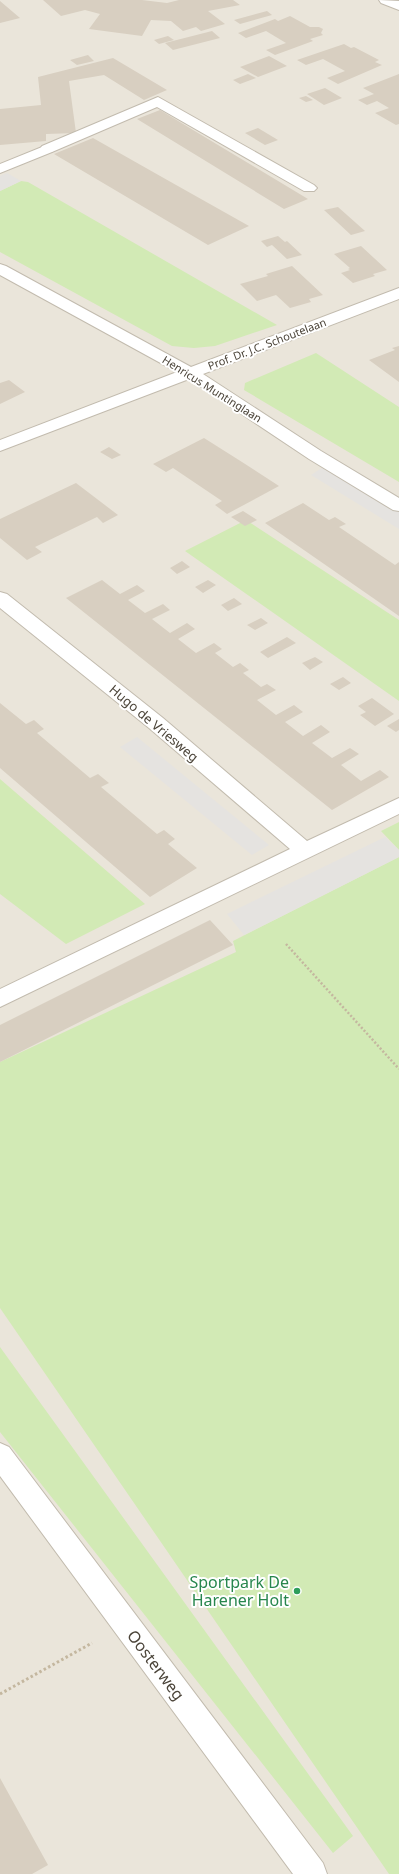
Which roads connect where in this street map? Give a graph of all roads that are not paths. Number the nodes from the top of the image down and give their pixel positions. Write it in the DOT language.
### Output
graph roads {
  1 [pos="386,0"];
  2 [pos="399,6"];
  3 [pos="0,169"];
  4 [pos="309,188"];
  5 [pos="0,269"];
  6 [pos="399,293"];
  7 [pos="192,374"];
  8 [pos="0,446"];
  9 [pos="399,506"];
  10 [pos="0,598"];
  11 [pos="399,805"];
  12 [pos="306,851"];
  13 [pos="0,999"];
  14 [pos="0,1455"];
  15 [pos="312,1874"];
  1 -- 2 [label="street"];
  3 -- 4 [label="street"];
  5 -- 7 [label="street, Henricus Muntinglaan"];
  6 -- 7 [label="street, Prof. Dr. J.C. Schoutelaan"];
  7 -- 8 [label="street, Prof. Dr. J.C. Schoutelaan"];
  7 -- 9 [label="street, Henricus Muntinglaan"];
  10 -- 12 [label="street, Hugo de Vriesweg"];
  11 -- 12 [label="street"];
  12 -- 13 [label="street"];
  14 -- 15 [label="street, Oosterweg"];
}
